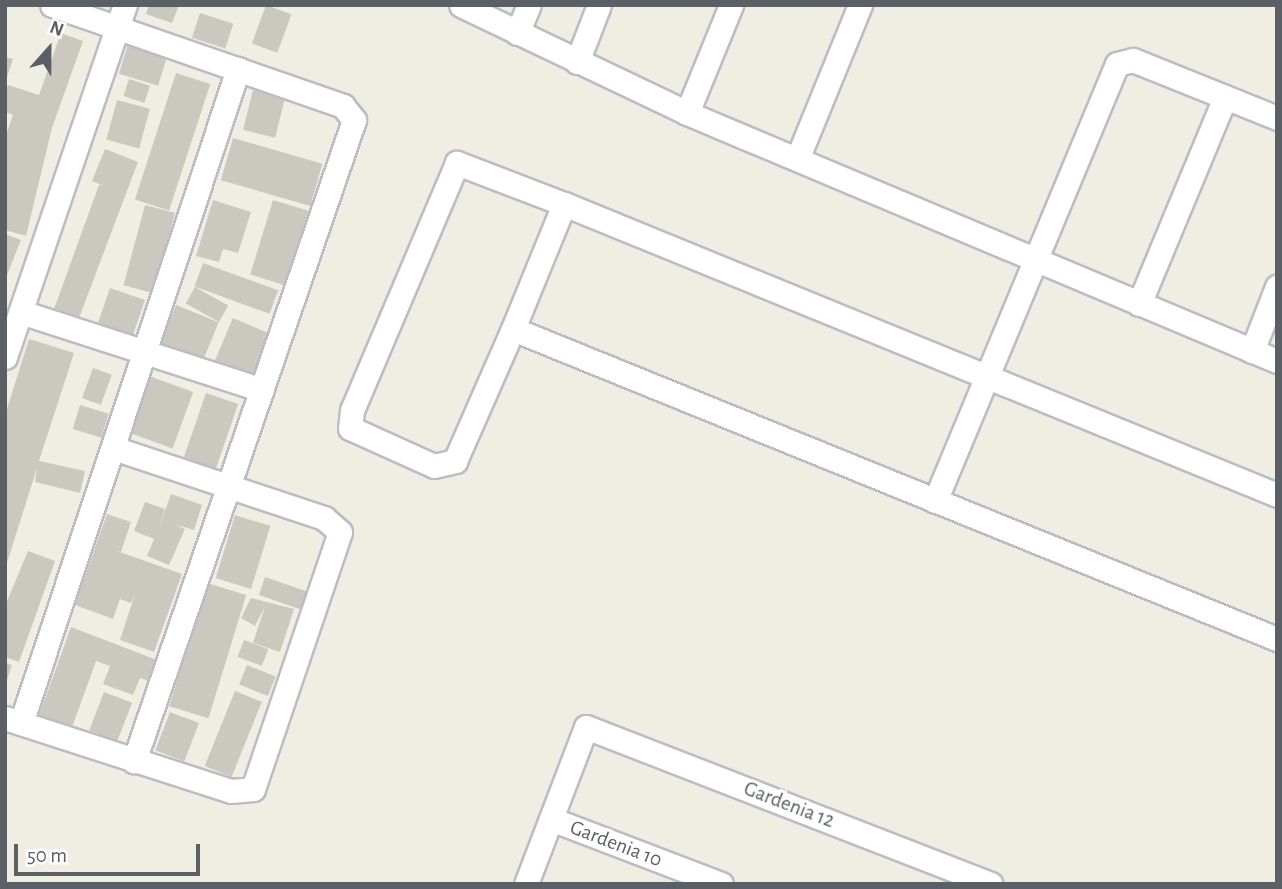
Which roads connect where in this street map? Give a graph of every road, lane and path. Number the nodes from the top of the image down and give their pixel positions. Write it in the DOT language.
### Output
graph roads {
  1 [pos="52,5"];
  2 [pos="461,5"];
  3 [pos="529,5"];
  4 [pos="599,5"];
  5 [pos="731,5"];
  6 [pos="860,5"];
  7 [pos="122,15"];
  8 [pos="517,33"];
  9 [pos="577,62"];
  10 [pos="238,69"];
  11 [pos="1225,97"];
  12 [pos="687,113"];
  13 [pos="1277,118"];
  14 [pos="798,157"];
  15 [pos="565,204"];
  16 [pos="1030,260"];
  17 [pos="1277,287"];
  18 [pos="1139,304"];
  19 [pos="21,312"];
  20 [pos="513,329"];
  21 [pos="145,351"];
  22 [pos="1252,351"];
  23 [pos="5,357"];
  24 [pos="1277,361"];
  25 [pos="984,376"];
  26 [pos="262,390"];
  27 [pos="113,448"];
  28 [pos="229,486"];
  29 [pos="1277,495"];
  30 [pos="935,501"];
  31 [pos="1277,639"];
  32 [pos="13,720"];
  33 [pos="134,761"];
  34 [pos="551,818"];
  35 [pos="526,884"];
  36 [pos="721,884"];
  37 [pos="991,884"];
  1 -- 7 [label="street"];
  2 -- 8 [label="street"];
  3 -- 8 [label="street"];
  4 -- 9 [label="street"];
  5 -- 12 [label="street"];
  6 -- 14 [label="street"];
  7 -- 10 [label="street"];
  7 -- 19 [label="street"];
  8 -- 9 [label="street"];
  9 -- 12 [label="street"];
  10 -- 21 [label="street"];
  10 -- 26 [label="street"];
  11 -- 13 [label="street"];
  11 -- 16 [label="street"];
  11 -- 18 [label="street"];
  12 -- 14 [label="street"];
  14 -- 16 [label="street"];
  15 -- 20 [label="street"];
  15 -- 20 [label="street"];
  15 -- 25 [label="street"];
  16 -- 18 [label="street"];
  16 -- 25 [label="street"];
  17 -- 22 [label="street"];
  18 -- 22 [label="street"];
  19 -- 21 [label="street"];
  19 -- 23 [label="street"];
  20 -- 30 [label="street"];
  21 -- 26 [label="street"];
  21 -- 27 [label="street"];
  22 -- 24 [label="street"];
  25 -- 29 [label="street"];
  25 -- 30 [label="street"];
  26 -- 28 [label="street"];
  27 -- 28 [label="street"];
  27 -- 32 [label="street"];
  28 -- 33 [label="street"];
  28 -- 33 [label="street"];
  30 -- 31 [label="street"];
  32 -- 33 [label="street"];
  34 -- 35 [label="street"];
  34 -- 36 [label="street, Gardenia 10"];
  34 -- 37 [label="street, Gardenia 12"];
}
